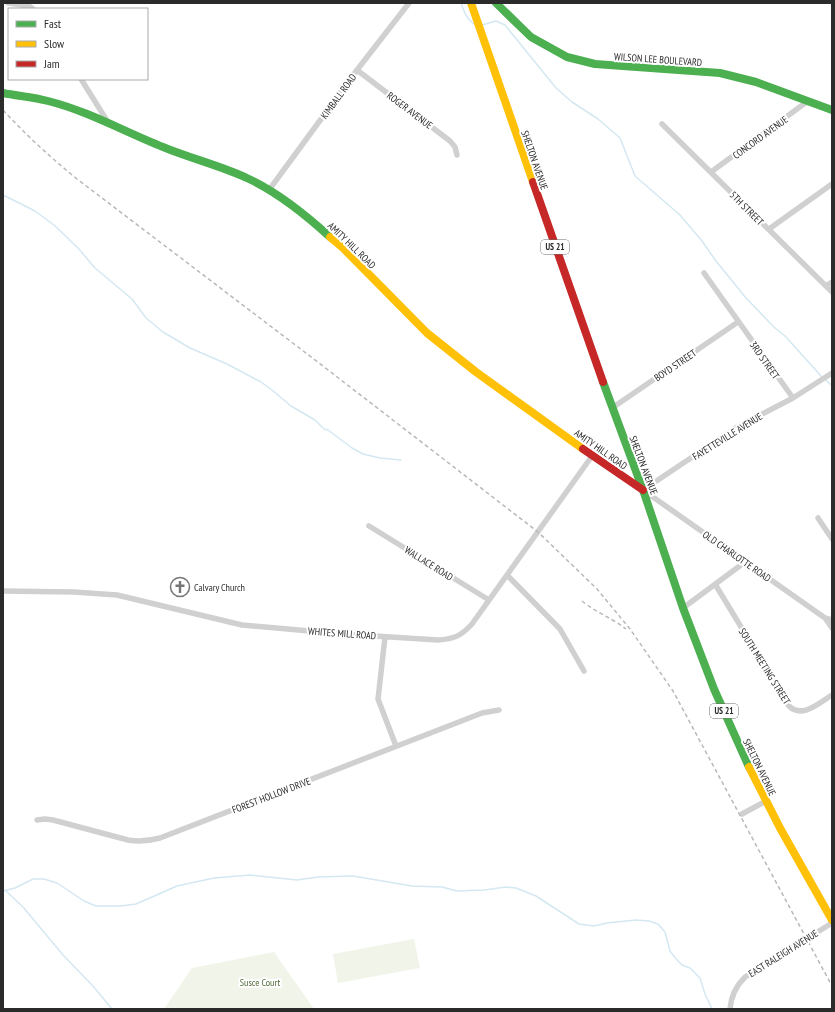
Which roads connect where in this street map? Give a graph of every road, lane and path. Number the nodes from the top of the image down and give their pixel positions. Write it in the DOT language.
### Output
graph roads {
  1 [pos="8,3"];
  2 [pos="409,3"];
  3 [pos="471,3"];
  4 [pos="496,3"];
  5 [pos="32,8"];
  6 [pos="357,70"];
  7 [pos="82,80"];
  8 [pos="3,93"];
  9 [pos="808,101"];
  10 [pos="832,110"];
  11 [pos="109,124"];
  12 [pos="662,124"];
  13 [pos="457,155"];
  14 [pos="711,172"];
  15 [pos="832,184"];
  16 [pos="269,190"];
  17 [pos="769,229"];
  18 [pos="704,273"];
  19 [pos="832,282"];
  20 [pos="826,286"];
  21 [pos="832,292"];
  22 [pos="738,322"];
  23 [pos="832,373"];
  24 [pos="792,398"];
  25 [pos="612,408"];
  26 [pos="592,456"];
  27 [pos="643,490"];
  28 [pos="818,518"];
  29 [pos="369,526"];
  30 [pos="832,539"];
  31 [pos="745,562"];
  32 [pos="507,575"];
  33 [pos="715,584"];
  34 [pos="3,591"];
  35 [pos="489,600"];
  36 [pos="683,608"];
  37 [pos="825,618"];
  38 [pos="832,620"];
  39 [pos="832,628"];
  40 [pos="385,637"];
  41 [pos="584,671"];
  42 [pos="832,695"];
  43 [pos="499,710"];
  44 [pos="396,746"];
  45 [pos="766,801"];
  46 [pos="742,814"];
  47 [pos="37,820"];
  48 [pos="832,922"];
  49 [pos="730,1009"];
  1 -- 5 [label="street"];
  2 -- 6 [label="street, KIMBALL ROAD"];
  3 -- 25 [label="street, SHELTON AVENUE / US 21"];
  4 -- 9 [label="street, WILSON LEE BOULEVARD"];
  6 -- 13 [label="street, ROGER AVENUE"];
  6 -- 16 [label="street, KIMBALL ROAD"];
  7 -- 11 [label="street"];
  8 -- 11 [label="street, AMITY HILL ROAD"];
  9 -- 10 [label="street, WILSON LEE BOULEVARD"];
  9 -- 14 [label="street, CONCORD AVENUE"];
  11 -- 16 [label="street, AMITY HILL ROAD"];
  12 -- 14 [label="street, 5TH STREET"];
  14 -- 17 [label="street, 5TH STREET"];
  15 -- 17 [label="street"];
  16 -- 26 [label="street, AMITY HILL ROAD"];
  17 -- 20 [label="street, 5TH STREET"];
  18 -- 22 [label="street, 3RD STREET"];
  19 -- 20 [label="street"];
  20 -- 21 [label="street, 5TH STREET"];
  22 -- 24 [label="street, 3RD STREET"];
  22 -- 25 [label="street, BOYD STREET"];
  23 -- 24 [label="street, FAYETTEVILLE AVENUE"];
  24 -- 27 [label="street, FAYETTEVILLE AVENUE"];
  25 -- 27 [label="street, SHELTON AVENUE / US 21"];
  26 -- 27 [label="street, AMITY HILL ROAD"];
  26 -- 32 [label="street, WHITES MILL ROAD"];
  27 -- 31 [label="street, OLD CHARLOTTE ROAD"];
  27 -- 36 [label="street, SHELTON AVENUE / US 21"];
  28 -- 30 [label="street"];
  29 -- 35 [label="street, WALLACE ROAD"];
  31 -- 33 [label="street"];
  31 -- 37 [label="street, OLD CHARLOTTE ROAD"];
  32 -- 35 [label="street, WHITES MILL ROAD"];
  32 -- 41 [label="street"];
  33 -- 36 [label="street"];
  33 -- 42 [label="street, SOUTH MEETING STREET"];
  34 -- 40 [label="street, WHITES MILL ROAD"];
  35 -- 40 [label="street, WHITES MILL ROAD"];
  36 -- 45 [label="street, SHELTON AVENUE / US 21"];
  37 -- 38 [label="street, OLD CHARLOTTE ROAD"];
  37 -- 39 [label="street"];
  40 -- 44 [label="street"];
  43 -- 44 [label="street, FOREST HOLLOW DRIVE"];
  44 -- 47 [label="street, FOREST HOLLOW DRIVE"];
  45 -- 46 [label="street"];
  45 -- 48 [label="street, SHELTON AVENUE / US 21"];
  48 -- 49 [label="street, EAST RALEIGH AVENUE"];
}
